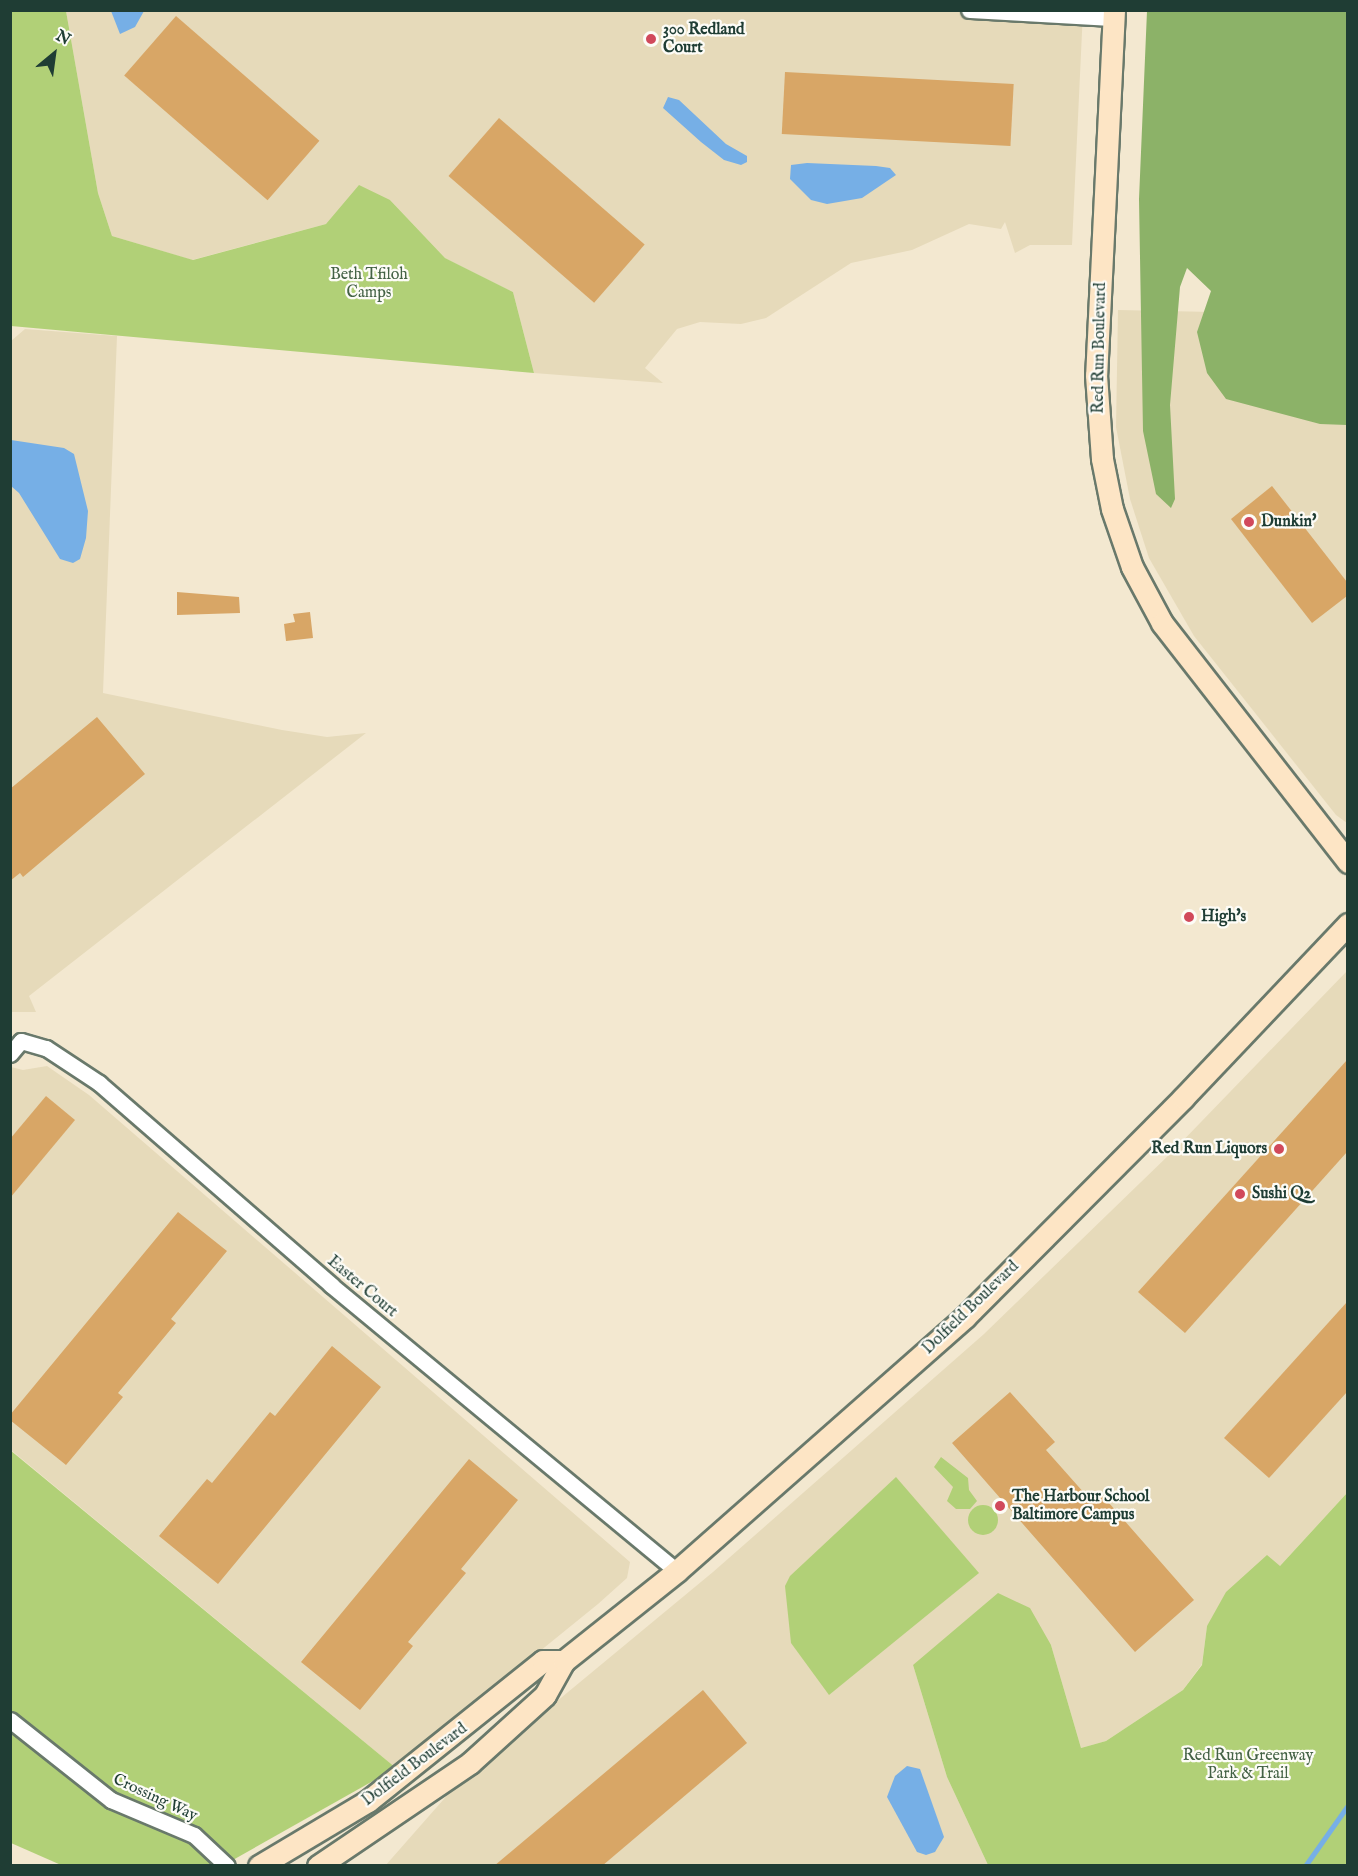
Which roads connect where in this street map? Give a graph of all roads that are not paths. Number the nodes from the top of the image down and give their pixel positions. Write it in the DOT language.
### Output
graph roads {
  1 [pos="969,10"];
  2 [pos="1114,14"];
  3 [pos="1347,862"];
  4 [pos="1347,924"];
  5 [pos="10,1054"];
  6 [pos="677,1570"];
  7 [pos="564,1660"];
  8 [pos="10,1720"];
  9 [pos="228,1866"];
  10 [pos="259,1866"];
  11 [pos="318,1866"];
  1 -- 2 [label="street"];
  2 -- 3 [label="main road, Red Run Boulevard"];
  4 -- 6 [label="main road, Dolfield Boulevard"];
  5 -- 6 [label="street, Easter Court"];
  6 -- 7 [label="main road, Dolfield Boulevard"];
  7 -- 10 [label="main road, Dolfield Boulevard"];
  7 -- 11 [label="main road, Dolfield Boulevard"];
  8 -- 9 [label="street, Crossing Way"];
}
